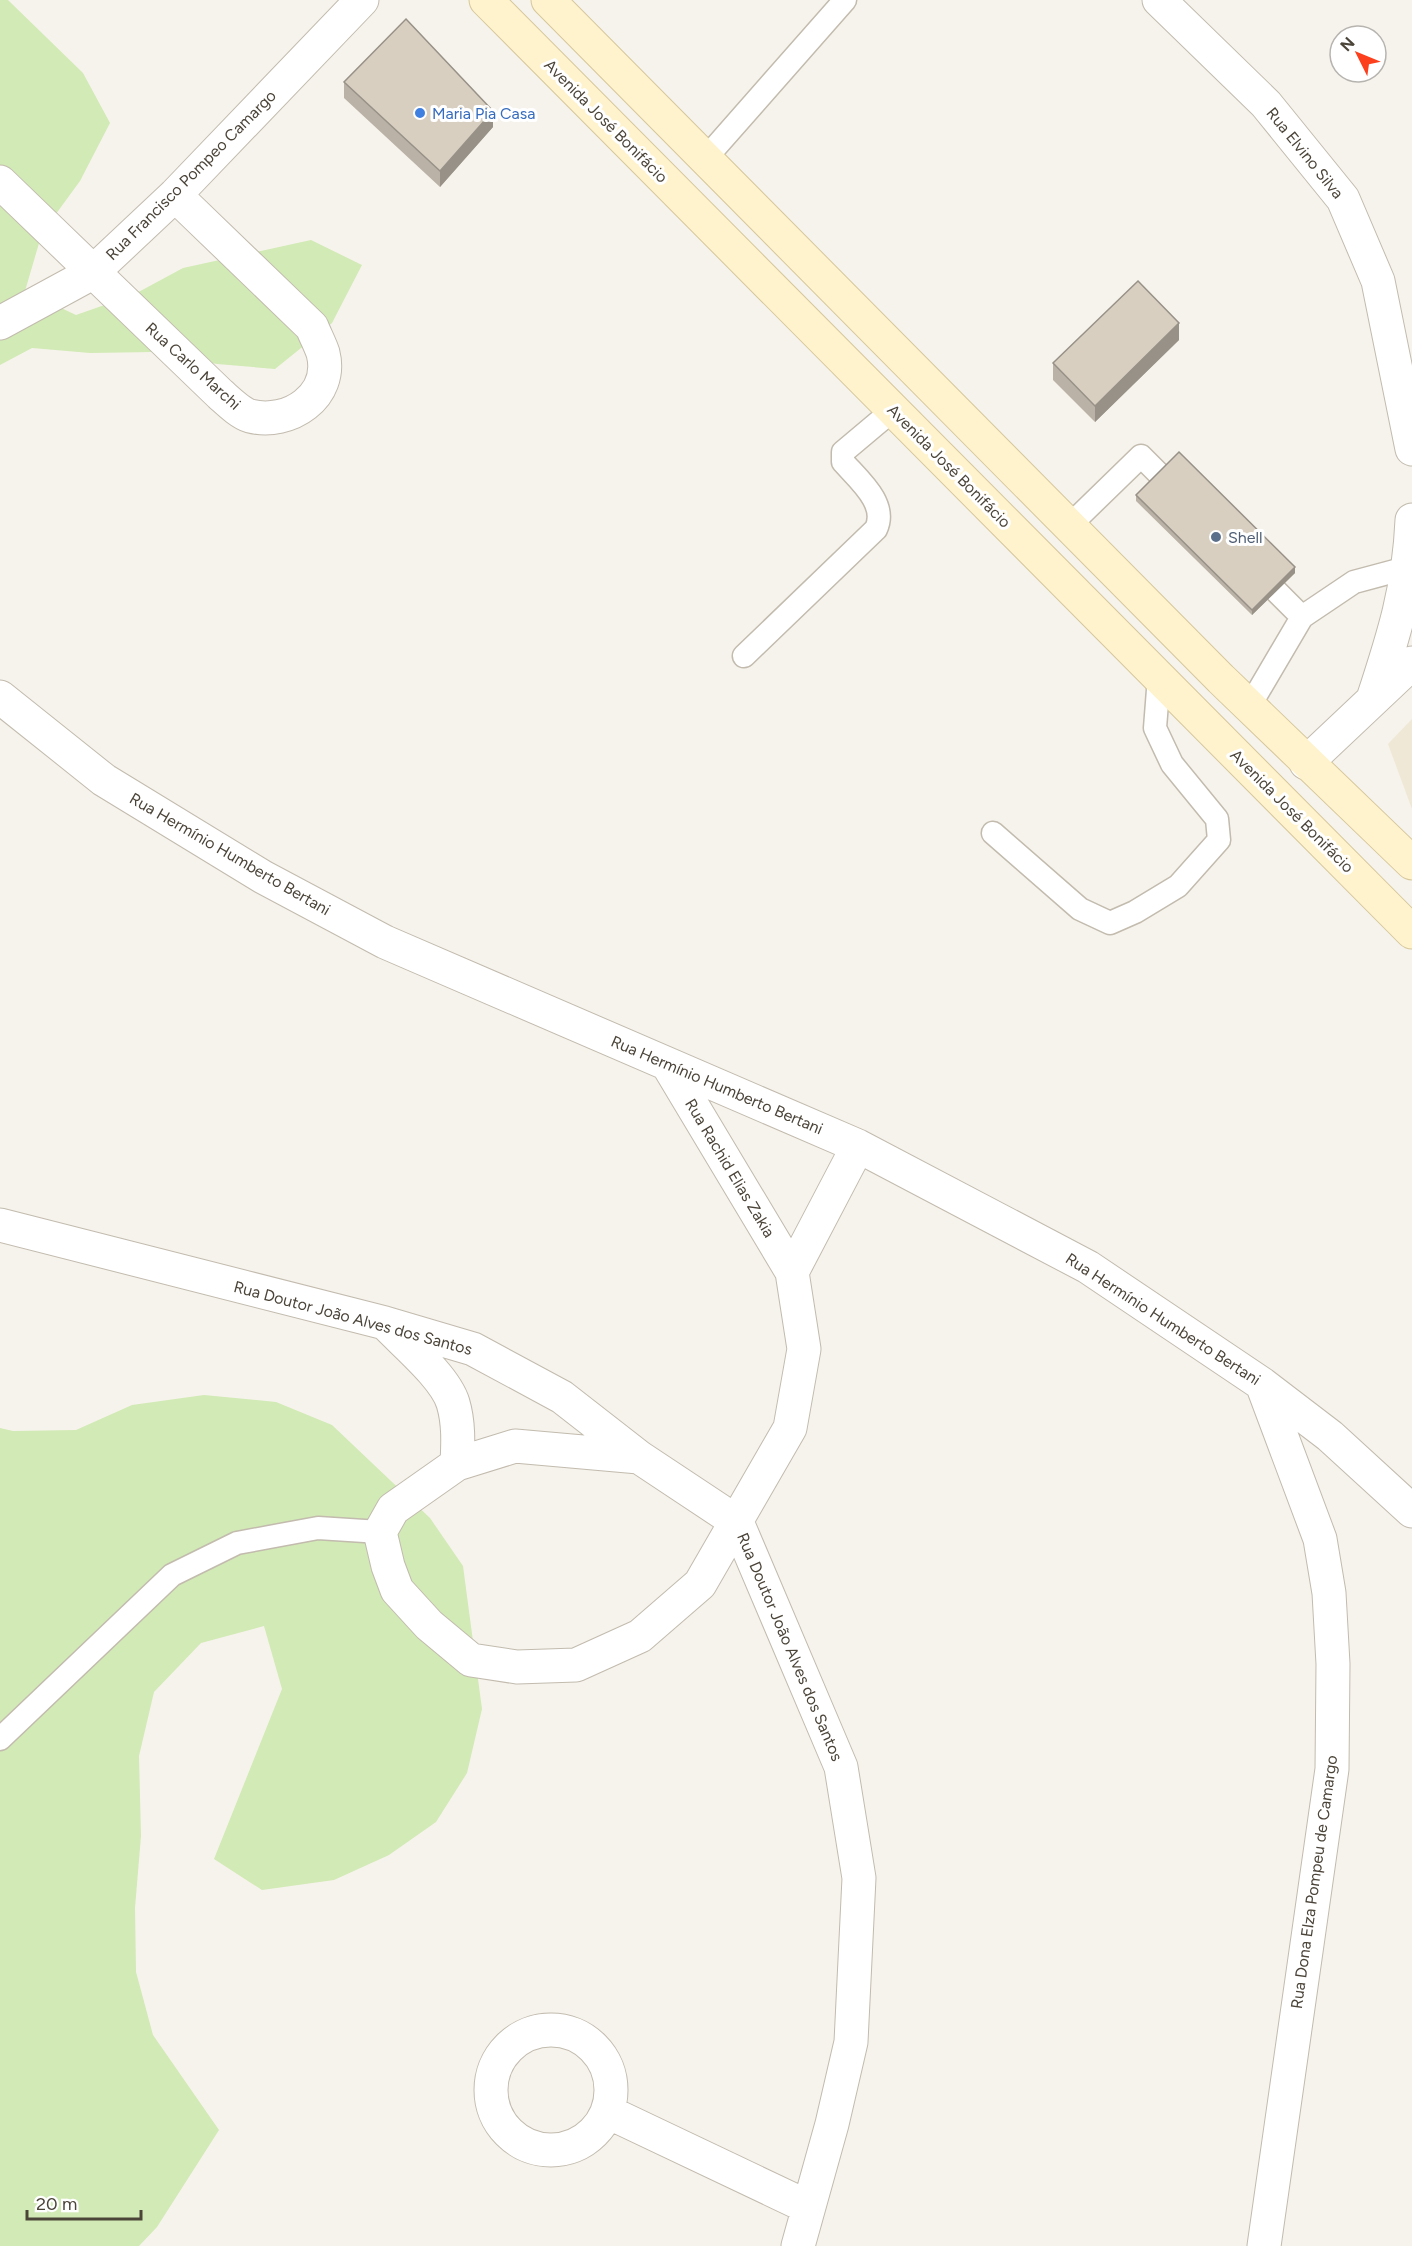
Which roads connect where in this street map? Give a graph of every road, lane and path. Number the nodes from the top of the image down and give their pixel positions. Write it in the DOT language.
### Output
graph roads {
  1 [pos="362,0"];
  2 [pos="486,0"];
  3 [pos="548,0"];
  4 [pos="845,0"];
  5 [pos="1159,0"];
  6 [pos="705,159"];
  7 [pos="0,182"];
  8 [pos="175,195"];
  9 [pos="92,273"];
  10 [pos="0,323"];
  11 [pos="893,410"];
  12 [pos="1412,448"];
  13 [pos="1192,507"];
  14 [pos="1412,520"];
  15 [pos="1069,526"];
  16 [pos="1243,558"];
  17 [pos="1410,567"];
  18 [pos="1302,617"];
  19 [pos="744,657"];
  20 [pos="1412,663"];
  21 [pos="1159,677"];
  22 [pos="0,697"];
  23 [pos="1373,699"];
  24 [pos="1249,707"];
  25 [pos="1306,763"];
  26 [pos="993,833"];
  27 [pos="1412,863"];
  28 [pos="1412,932"];
  29 [pos="668,1065"];
  30 [pos="858,1146"];
  31 [pos="0,1225"];
  32 [pos="792,1272"];
  33 [pos="385,1323"];
  34 [pos="1262,1384"];
  35 [pos="639,1457"];
  36 [pos="457,1464"];
  37 [pos="1412,1511"];
  38 [pos="737,1522"];
  39 [pos="380,1532"];
  40 [pos="0,1739"];
  41 [pos="608,2112"];
  42 [pos="808,2207"];
  43 [pos="798,2246"];
  44 [pos="1264,2246"];
  1 -- 8 [label="street, Rua Francisco Pompeo Camargo"];
  2 -- 11 [label="main road, Avenida José Bonifácio"];
  3 -- 6 [label="main road"];
  4 -- 6 [label="lane"];
  5 -- 12 [label="street, Rua Elvino Silva"];
  6 -- 15 [label="main road"];
  7 -- 9 [label="street, Rua Carlo Marchi"];
  8 -- 9 [label="street, Rua Francisco Pompeo Camargo"];
  8 -- 9 [label="street, Rua Carlo Marchi"];
  9 -- 10 [label="street, Rua Francisco Pompeo Camargo"];
  11 -- 19 [label="lane"];
  11 -- 21 [label="main road, Avenida José Bonifácio"];
  13 -- 15 [label="lane"];
  14 -- 17 [label="street"];
  15 -- 24 [label="main road"];
  16 -- 18 [label="lane"];
  17 -- 18 [label="lane"];
  17 -- 23 [label="street"];
  18 -- 24 [label="lane"];
  20 -- 23 [label="street"];
  21 -- 26 [label="lane"];
  21 -- 28 [label="main road, Avenida José Bonifácio"];
  22 -- 29 [label="street, Rua Hermínio Humberto Bertani"];
  23 -- 25 [label="street"];
  24 -- 25 [label="main road"];
  25 -- 27 [label="main road"];
  29 -- 30 [label="street, Rua Hermínio Humberto Bertani"];
  29 -- 32 [label="street, Rua Rachid Elias Zakia"];
  30 -- 32 [label="street"];
  30 -- 34 [label="street, Rua Hermínio Humberto Bertani"];
  31 -- 33 [label="street, Rua Doutor João Alves dos Santos"];
  32 -- 38 [label="street, Rua Rachid Elias Zakia"];
  33 -- 35 [label="street, Rua Doutor João Alves dos Santos"];
  33 -- 36 [label="street"];
  34 -- 37 [label="street, Rua Hermínio Humberto Bertani"];
  34 -- 44 [label="street, Rua Dona Elza Pompeu de Camargo"];
  35 -- 36 [label="street"];
  35 -- 38 [label="street, Rua Doutor João Alves dos Santos"];
  36 -- 39 [label="street"];
  38 -- 39 [label="street, Rua Rachid Elias Zakia"];
  38 -- 42 [label="street, Rua Doutor João Alves dos Santos"];
  39 -- 40 [label="lane"];
  41 -- 42 [label="street"];
  42 -- 43 [label="street, Rua Doutor João Alves dos Santos"];
}
